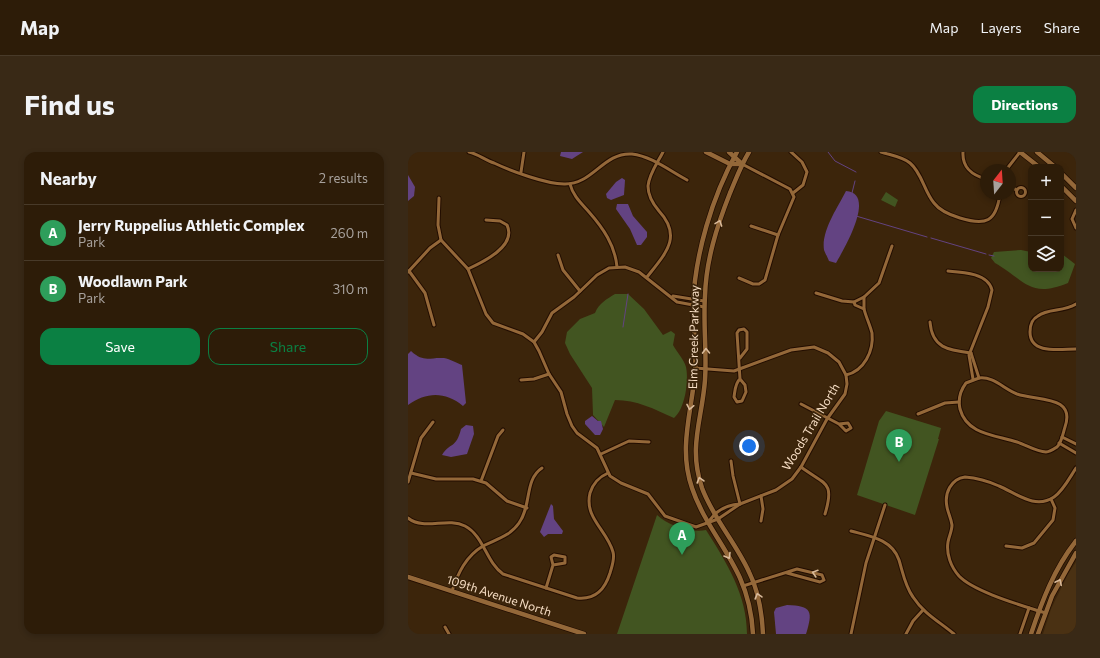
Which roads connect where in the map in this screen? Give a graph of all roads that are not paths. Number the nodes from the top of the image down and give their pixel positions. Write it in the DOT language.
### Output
graph roads {
  1 [pos="469,152"];
  2 [pos="524,152"];
  3 [pos="663,152"];
  4 [pos="706,152"];
  5 [pos="729,152"];
  6 [pos="749,152"];
  7 [pos="791,152"];
  8 [pos="881,152"];
  9 [pos="963,152"];
  10 [pos="1020,152"];
  11 [pos="1037,152"];
  12 [pos="736,154"];
  13 [pos="657,164"];
  14 [pos="730,164"];
  15 [pos="742,164"];
  16 [pos="1011,164"];
  17 [pos="1035,164"];
  18 [pos="1051,164"];
  19 [pos="521,172"];
  20 [pos="1064,176"];
  21 [pos="980,177"];
  22 [pos="687,180"];
  23 [pos="570,184"];
  24 [pos="1076,188"];
  25 [pos="1064,189"];
  26 [pos="793,193"];
  27 [pos="439,198"];
  28 [pos="999,200"];
  29 [pos="1076,201"];
  30 [pos="1076,210"];
  31 [pos="486,220"];
  32 [pos="751,226"];
  33 [pos="1076,228"];
  34 [pos="778,235"];
  35 [pos="441,240"];
  36 [pos="892,246"];
  37 [pos="558,255"];
  38 [pos="617,267"];
  39 [pos="468,269"];
  40 [pos="948,271"];
  41 [pos="408,272"];
  42 [pos="647,277"];
  43 [pos="739,278"];
  44 [pos="580,291"];
  45 [pos="816,294"];
  46 [pos="864,297"];
  47 [pos="854,302"];
  48 [pos="694,303"];
  49 [pos="704,304"];
  50 [pos="1076,304"];
  51 [pos="864,309"];
  52 [pos="930,322"];
  53 [pos="434,324"];
  54 [pos="534,342"];
  55 [pos="1076,349"];
  56 [pos="971,353"];
  57 [pos="740,358"];
  58 [pos="695,368"];
  59 [pos="706,370"];
  60 [pos="740,370"];
  61 [pos="549,374"];
  62 [pos="846,375"];
  63 [pos="979,378"];
  64 [pos="740,379"];
  65 [pos="973,379"];
  66 [pos="522,380"];
  67 [pos="959,402"];
  68 [pos="801,404"];
  69 [pos="918,414"];
  70 [pos="827,419"];
  71 [pos="433,422"];
  72 [pos="840,424"];
  73 [pos="503,430"];
  74 [pos="1062,437"];
  75 [pos="650,442"];
  76 [pos="1059,443"];
  77 [pos="1076,444"];
  78 [pos="1076,453"];
  79 [pos="601,454"];
  80 [pos="731,461"];
  81 [pos="801,467"];
  82 [pos="542,468"];
  83 [pos="1076,468"];
  84 [pos="411,472"];
  85 [pos="608,473"];
  86 [pos="481,481"];
  87 [pos="408,482"];
  88 [pos="761,496"];
  89 [pos="1051,499"];
  90 [pos="740,504"];
  91 [pos="885,505"];
  92 [pos="527,508"];
  93 [pos="714,513"];
  94 [pos="825,514"];
  95 [pos="408,518"];
  96 [pos="718,519"];
  97 [pos="761,521"];
  98 [pos="708,523"];
  99 [pos="851,531"];
  100 [pos="874,538"];
  101 [pos="1076,541"];
  102 [pos="1006,546"];
  103 [pos="483,547"];
  104 [pos="1076,553"];
  105 [pos="553,565"];
  106 [pos="787,573"];
  107 [pos="408,577"];
  108 [pos="754,583"];
  109 [pos="743,586"];
  110 [pos="546,588"];
  111 [pos="452,591"];
  112 [pos="1029,608"];
  113 [pos="923,610"];
  114 [pos="1039,611"];
  115 [pos="1045,613"];
  116 [pos="445,627"];
  117 [pos="448,634"];
  118 [pos="584,634"];
  119 [pos="753,634"];
  120 [pos="763,634"];
  121 [pos="850,634"];
  122 [pos="906,634"];
  123 [pos="954,634"];
  124 [pos="1020,634"];
  125 [pos="1031,634"];
  126 [pos="1038,634"];
  1 -- 19 [label="street"];
  2 -- 19 [label="street"];
  3 -- 13 [label="street"];
  4 -- 14 [label="street"];
  5 -- 12 [label="street"];
  6 -- 15 [label="street, Elm Creek Parkway"];
  7 -- 26 [label="street"];
  8 -- 28 [label="street"];
  9 -- 21 [label="street"];
  10 -- 16 [label="street"];
  10 -- 17 [label="street"];
  11 -- 18 [label="street"];
  12 -- 14 [label="street, Elm Creek Parkway"];
  12 -- 15 [label="street"];
  13 -- 22 [label="street"];
  13 -- 23 [label="street"];
  13 -- 42 [label="street"];
  14 -- 15 [label="street"];
  14 -- 48 [label="street, Elm Creek Parkway"];
  15 -- 26 [label="street"];
  49 -- 15 [label="street, Elm Creek Parkway, one-way"];
  19 -- 23 [label="street"];
  20 -- 24 [label="street"];
  23 -- 38 [label="street"];
  25 -- 29 [label="street"];
  26 -- 34 [label="street"];
  27 -- 35 [label="street"];
  30 -- 33 [label="street"];
  31 -- 39 [label="street"];
  32 -- 34 [label="street"];
  34 -- 43 [label="street"];
  35 -- 39 [label="street"];
  35 -- 41 [label="street"];
  36 -- 46 [label="street"];
  37 -- 44 [label="street"];
  38 -- 42 [label="street"];
  38 -- 44 [label="street"];
  39 -- 54 [label="street"];
  40 -- 56 [label="street"];
  41 -- 53 [label="street"];
  42 -- 48 [label="street"];
  44 -- 54 [label="street"];
  45 -- 47 [label="street"];
  46 -- 47 [label="street"];
  46 -- 51 [label="street"];
  47 -- 51 [label="street"];
  48 -- 49 [label="street"];
  48 -- 58 [label="street, Elm Creek Parkway"];
  59 -- 49 [label="street, Elm Creek Parkway, one-way"];
  50 -- 55 [label="street"];
  51 -- 62 [label="street"];
  52 -- 56 [label="street"];
  54 -- 61 [label="street"];
  56 -- 63 [label="street"];
  56 -- 65 [label="street"];
  57 -- 57 [label="street"];
  57 -- 60 [label="street"];
  58 -- 59 [label="street, Woods Trail North"];
  58 -- 98 [label="street, Elm Creek Parkway, one-way"];
  59 -- 60 [label="street, Woods Trail North"];
  93 -- 59 [label="street, Elm Creek Parkway, one-way"];
  60 -- 62 [label="street, Woods Trail North"];
  60 -- 64 [label="street"];
  61 -- 66 [label="street"];
  61 -- 79 [label="street"];
  62 -- 70 [label="street, Woods Trail North"];
  63 -- 65 [label="street"];
  63 -- 74 [label="street"];
  64 -- 64 [label="street"];
  65 -- 67 [label="street"];
  67 -- 69 [label="street"];
  67 -- 76 [label="street"];
  68 -- 70 [label="street"];
  70 -- 72 [label="street"];
  70 -- 81 [label="street, Woods Trail North"];
  71 -- 84 [label="street"];
  73 -- 86 [label="street"];
  74 -- 76 [label="street"];
  74 -- 77 [label="street"];
  75 -- 79 [label="street"];
  76 -- 78 [label="street"];
  79 -- 85 [label="street"];
  80 -- 90 [label="street"];
  81 -- 88 [label="street, Woods Trail North"];
  81 -- 94 [label="street"];
  82 -- 92 [label="street"];
  83 -- 89 [label="street"];
  84 -- 86 [label="street"];
  84 -- 87 [label="street"];
  85 -- 98 [label="street, Woods Trail North"];
  85 -- 110 [label="street"];
  86 -- 92 [label="street"];
  88 -- 90 [label="street, Woods Trail North"];
  88 -- 97 [label="street"];
  89 -- 102 [label="street"];
  89 -- 112 [label="street"];
  90 -- 93 [label="street, Woods Trail North"];
  90 -- 96 [label="street, Woods Trail North"];
  91 -- 100 [label="street"];
  92 -- 103 [label="street"];
  93 -- 96 [label="street, Elm Creek Parkway"];
  93 -- 98 [label="street"];
  95 -- 103 [label="street"];
  96 -- 98 [label="street, Woods Trail North"];
  96 -- 108 [label="street, Elm Creek Parkway"];
  98 -- 109 [label="street, Elm Creek Parkway, one-way"];
  99 -- 100 [label="street"];
  100 -- 113 [label="street"];
  100 -- 121 [label="street"];
  101 -- 114 [label="street"];
  103 -- 110 [label="street"];
  103 -- 111 [label="street"];
  115 -- 104 [label="street, one-way"];
  105 -- 105 [label="street"];
  105 -- 110 [label="street"];
  106 -- 106 [label="street, one-way"];
  106 -- 108 [label="street"];
  107 -- 111 [label="street, 109th Avenue North"];
  108 -- 109 [label="street"];
  120 -- 108 [label="street, Elm Creek Parkway, one-way"];
  109 -- 119 [label="street, Elm Creek Parkway"];
  111 -- 118 [label="street, 109th Avenue North"];
  112 -- 114 [label="street"];
  112 -- 124 [label="street"];
  113 -- 122 [label="street"];
  113 -- 123 [label="street"];
  114 -- 115 [label="street"];
  114 -- 125 [label="street"];
  115 -- 126 [label="street"];
  116 -- 117 [label="street"];
}
